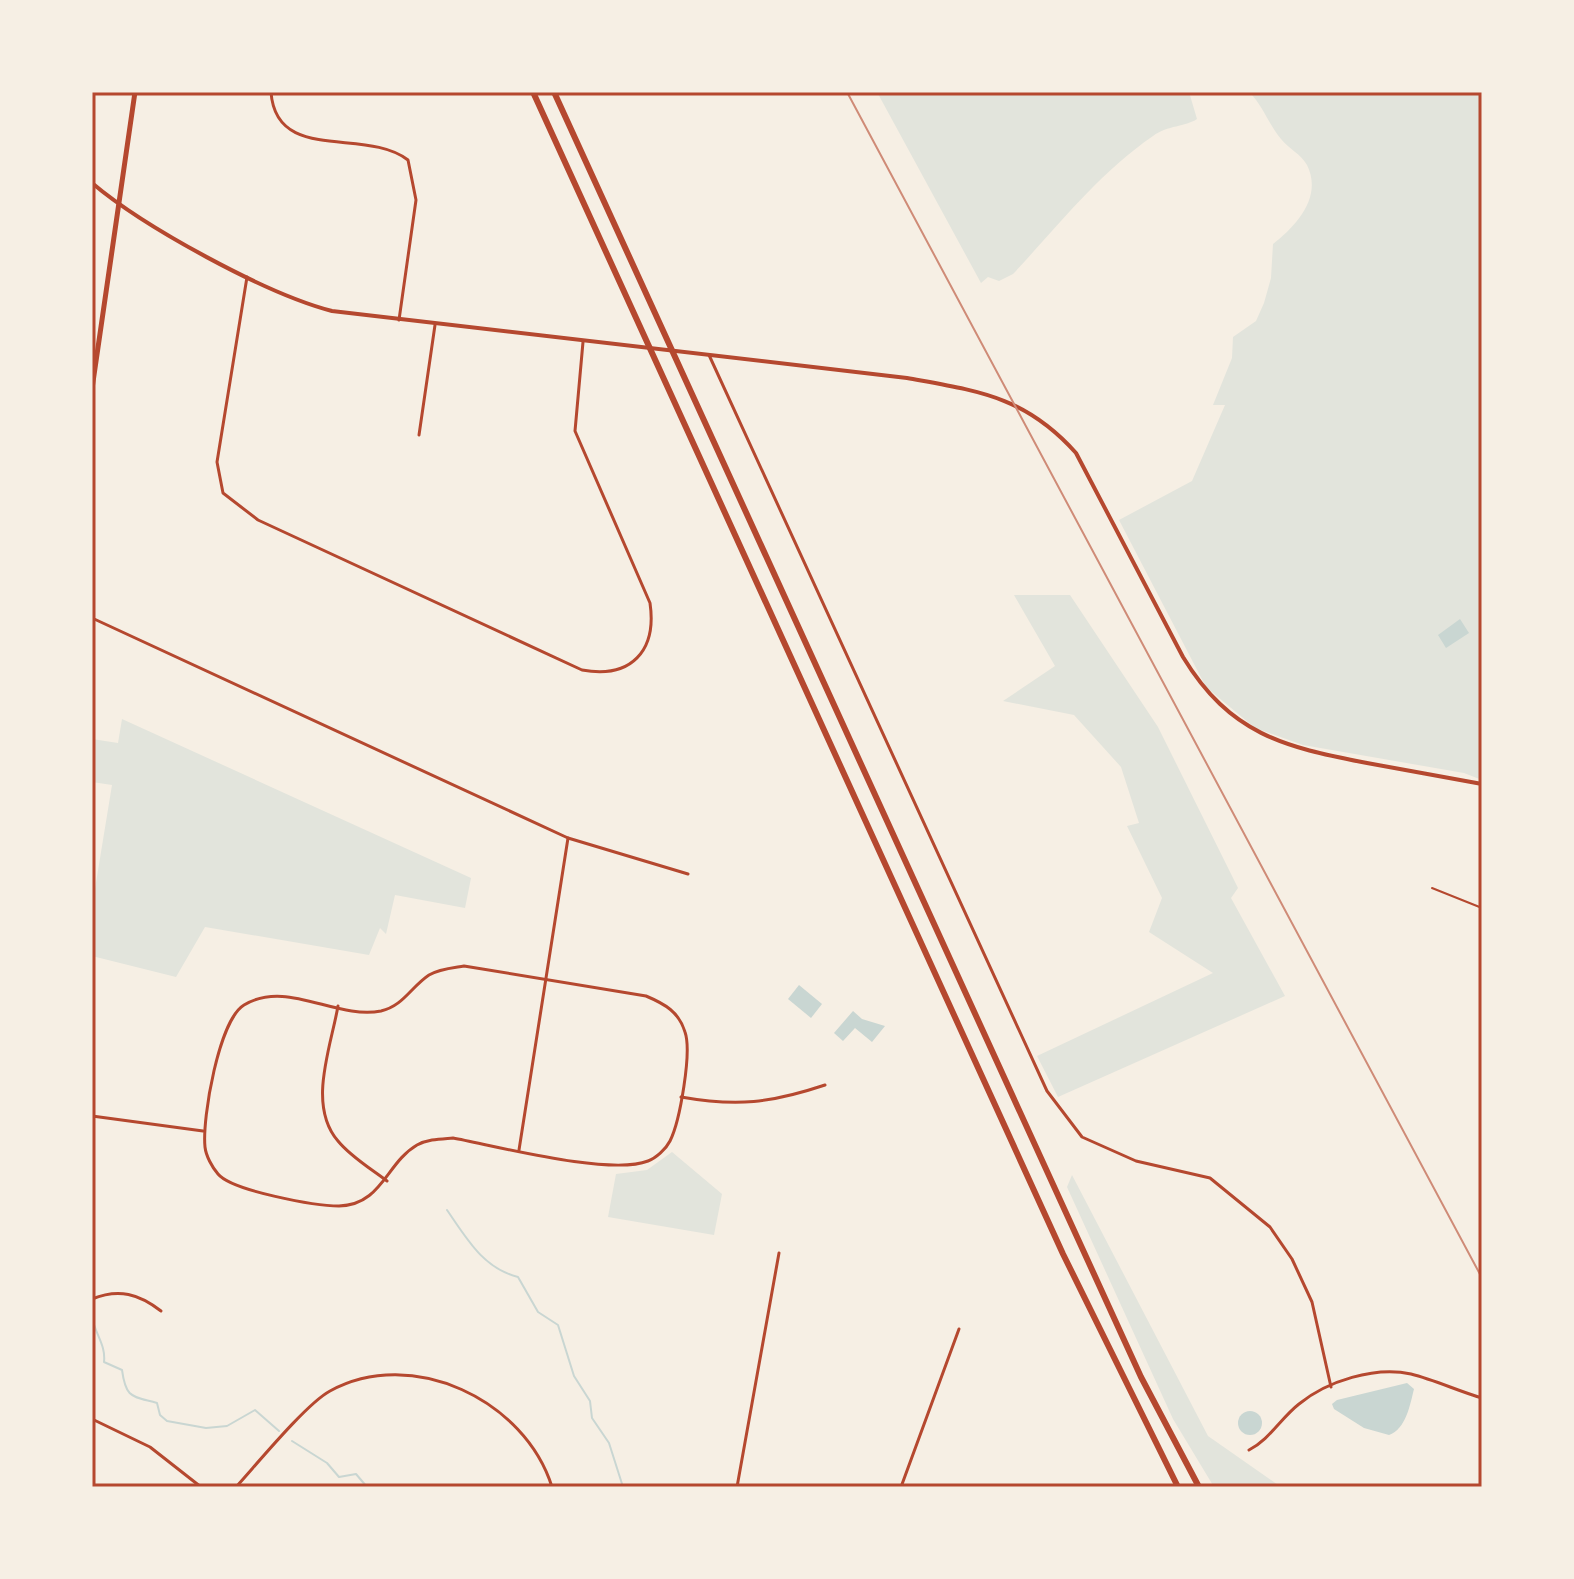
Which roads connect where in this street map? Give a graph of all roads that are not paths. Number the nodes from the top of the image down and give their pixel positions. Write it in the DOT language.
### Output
graph roads {
  1 [pos="135,92"];
  2 [pos="271,92"];
  3 [pos="533,92"];
  4 [pos="554,92"];
  5 [pos="92,183"];
  6 [pos="118,203"];
  7 [pos="247,276"];
  8 [pos="399,320"];
  9 [pos="435,325"];
  10 [pos="96,342"];
  11 [pos="583,342"];
  12 [pos="709,355"];
  13 [pos="92,389"];
  14 [pos="419,435"];
  15 [pos="92,618"];
  16 [pos="1482,784"];
  17 [pos="568,838"];
  18 [pos="688,874"];
  19 [pos="546,981"];
  20 [pos="338,1006"];
  21 [pos="825,1085"];
  22 [pos="681,1097"];
  23 [pos="92,1116"];
  24 [pos="205,1132"];
  25 [pos="519,1150"];
  26 [pos="387,1181"];
  27 [pos="779,1253"];
  28 [pos="92,1299"];
  29 [pos="161,1311"];
  30 [pos="959,1329"];
  31 [pos="1331,1387"];
  32 [pos="1482,1398"];
  33 [pos="92,1419"];
  34 [pos="1249,1450"];
  35 [pos="201,1487"];
  36 [pos="236,1487"];
  37 [pos="552,1487"];
  38 [pos="737,1487"];
  39 [pos="901,1487"];
  40 [pos="1178,1487"];
  41 [pos="1199,1487"];
  1 -- 6 [label="main road"];
  2 -- 8 [label="street"];
  3 -- 40 [label="highway"];
  4 -- 41 [label="highway"];
  5 -- 6 [label="street"];
  6 -- 7 [label="street"];
  6 -- 10 [label="main road"];
  7 -- 8 [label="street"];
  7 -- 11 [label="street"];
  8 -- 9 [label="street"];
  9 -- 11 [label="street"];
  9 -- 14 [label="street"];
  10 -- 13 [label="main road"];
  11 -- 12 [label="street"];
  12 -- 16 [label="street"];
  12 -- 31 [label="street"];
  15 -- 17 [label="street"];
  17 -- 18 [label="street"];
  17 -- 19 [label="street"];
  19 -- 20 [label="street"];
  19 -- 22 [label="street"];
  19 -- 25 [label="street"];
  20 -- 24 [label="street"];
  20 -- 26 [label="street"];
  21 -- 22 [label="street"];
  22 -- 25 [label="street"];
  23 -- 24 [label="street"];
  24 -- 26 [label="street"];
  25 -- 26 [label="street"];
  27 -- 38 [label="street"];
  28 -- 29 [label="street"];
  30 -- 39 [label="street"];
  31 -- 32 [label="street"];
  31 -- 34 [label="street"];
  33 -- 35 [label="street"];
  36 -- 37 [label="street"];
}
